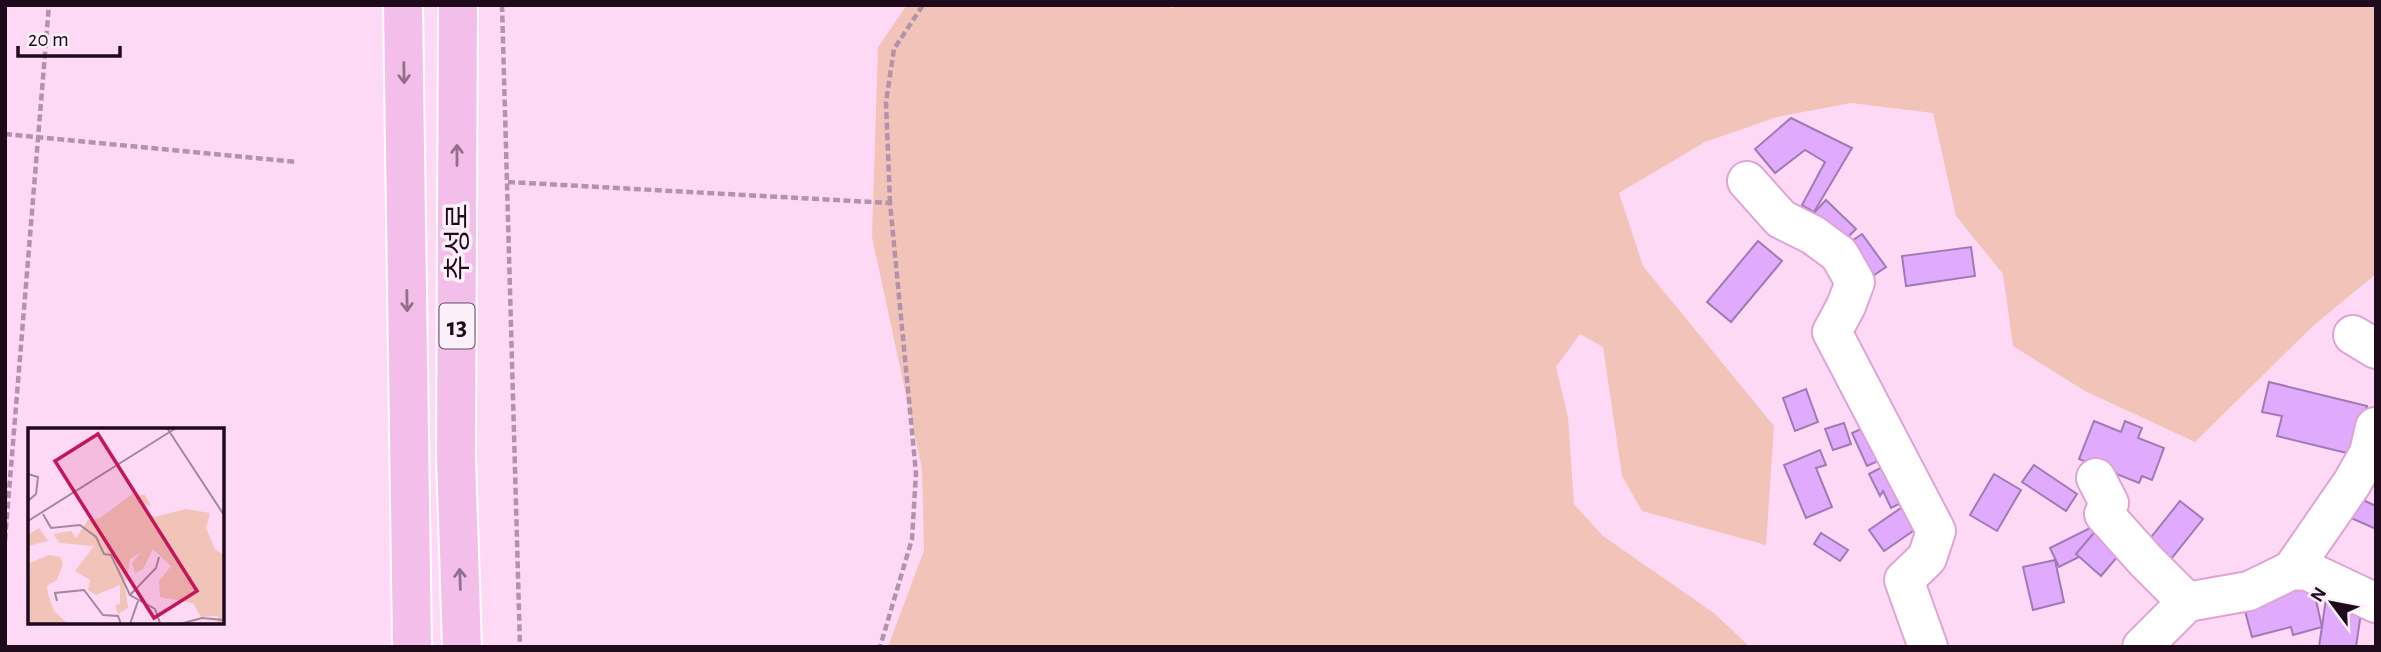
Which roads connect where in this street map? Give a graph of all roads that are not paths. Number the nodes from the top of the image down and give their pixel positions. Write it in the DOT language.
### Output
graph roads {
  1 [pos="403,5"];
  2 [pos="458,5"];
  3 [pos="1747,181"];
  4 [pos="2375,427"];
  5 [pos="2096,478"];
  6 [pos="2292,570"];
  7 [pos="2187,602"];
  8 [pos="2376,603"];
  9 [pos="412,647"];
  10 [pos="462,647"];
  11 [pos="1928,647"];
  12 [pos="2142,647"];
  1 -- 9 [label="main road, 추성로 / 13, one-way"];
  10 -- 2 [label="main road, 추성로 / 13, one-way"];
  3 -- 11 [label="lane"];
  4 -- 6 [label="lane"];
  5 -- 7 [label="lane"];
  6 -- 7 [label="lane"];
  6 -- 8 [label="lane"];
  7 -- 12 [label="lane"];
}
